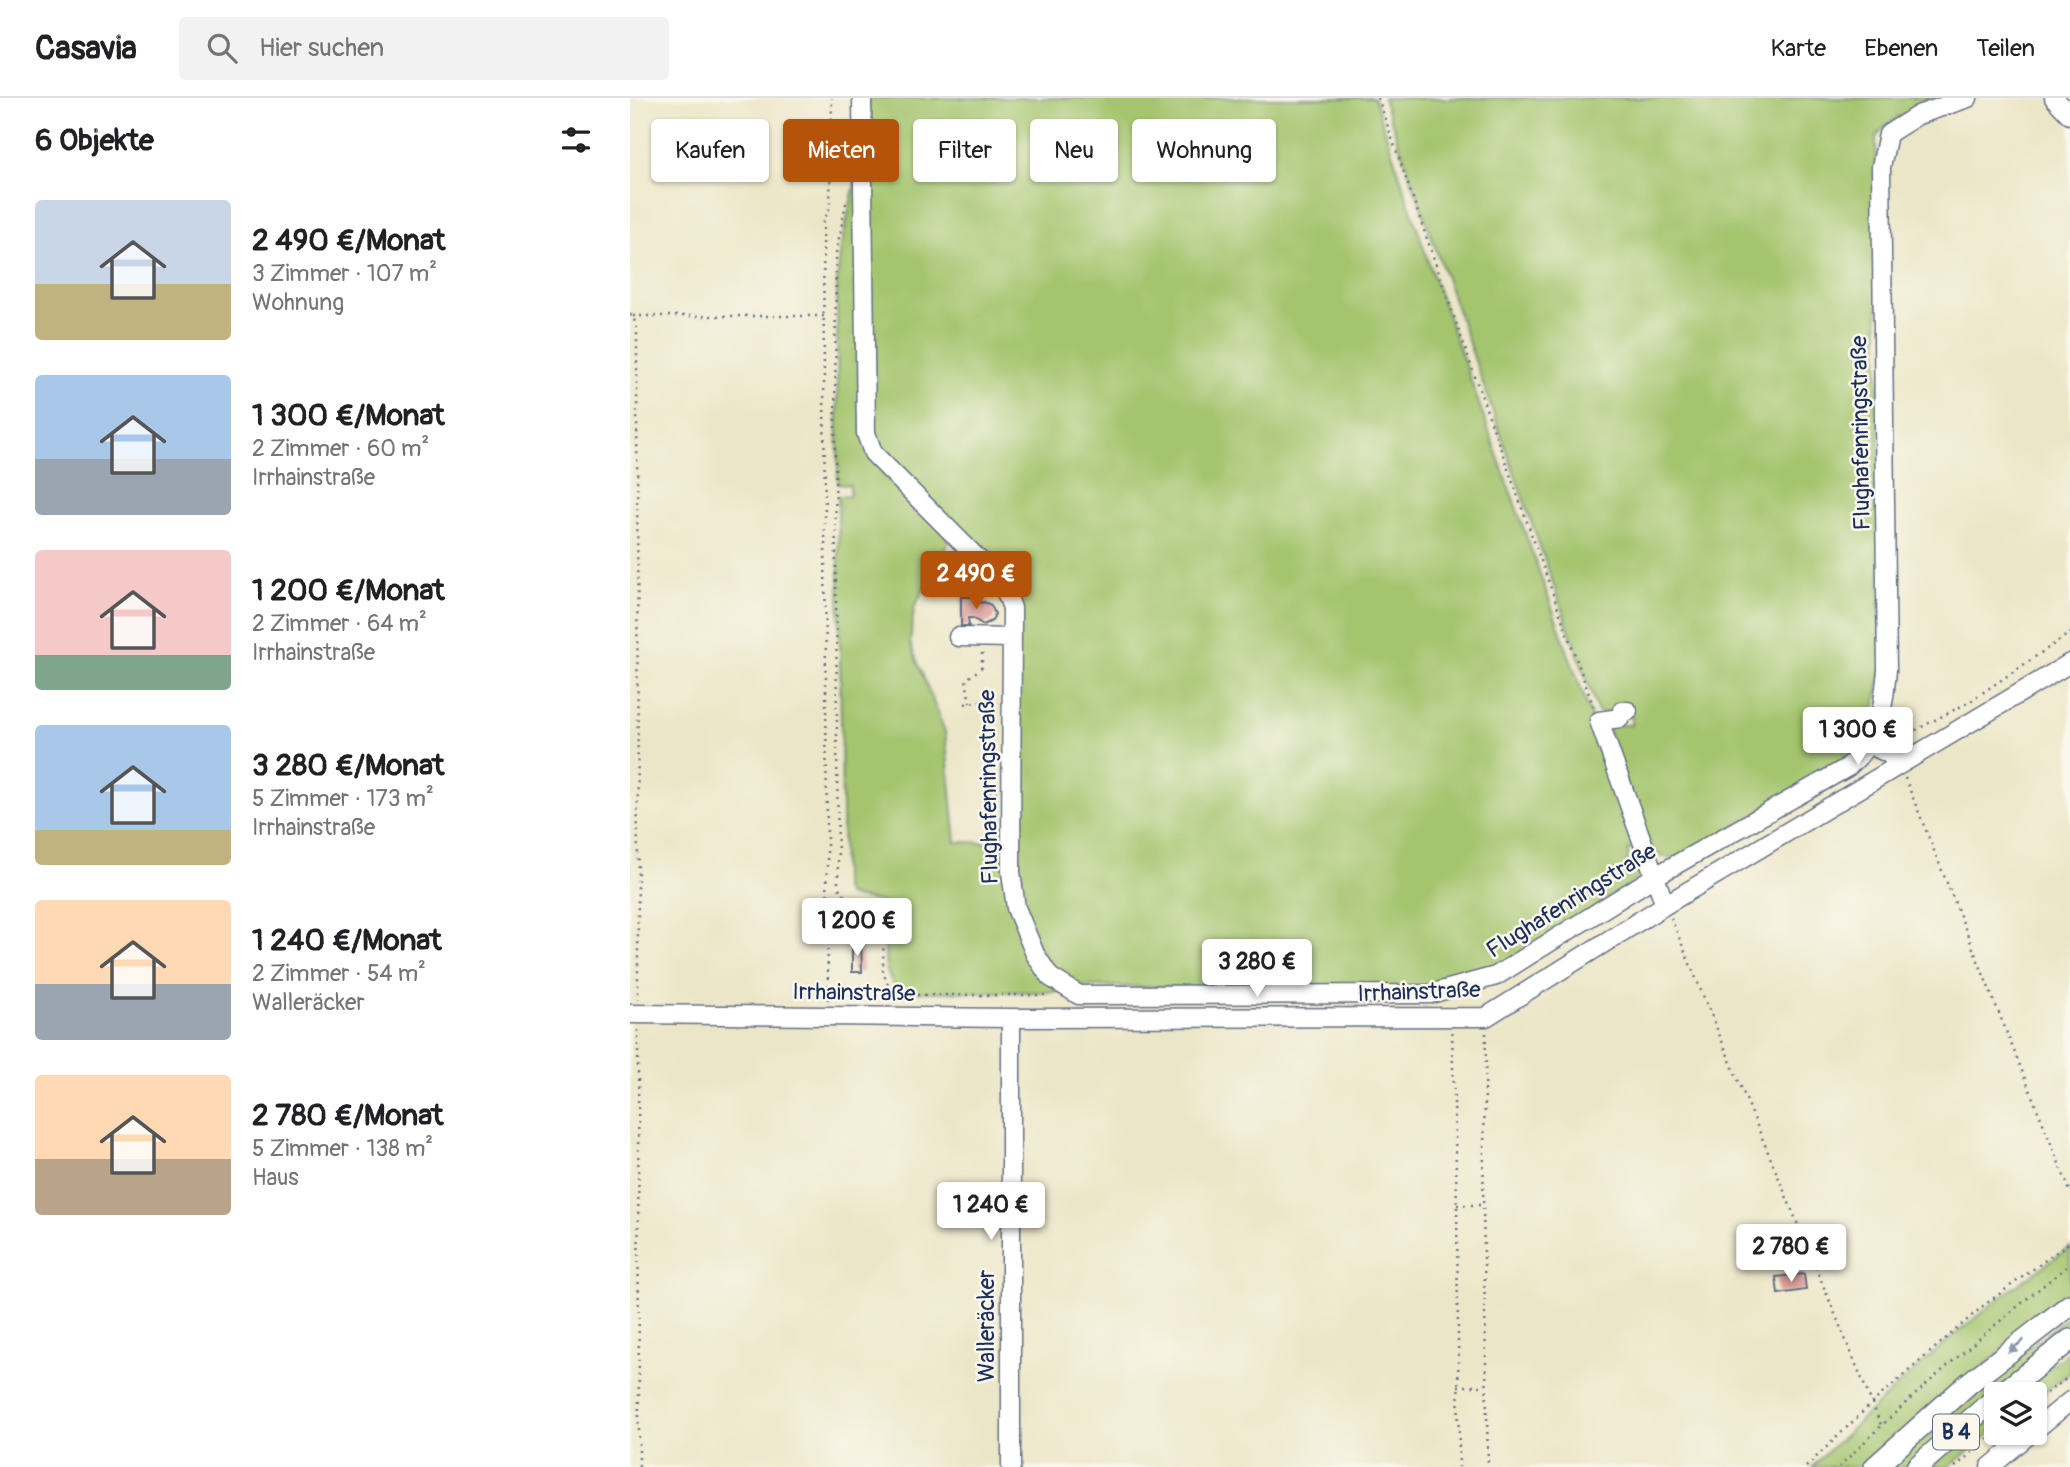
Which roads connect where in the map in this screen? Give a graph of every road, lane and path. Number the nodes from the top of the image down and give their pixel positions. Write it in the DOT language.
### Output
graph roads {
  1 [pos="832,98"];
  2 [pos="862,98"];
  3 [pos="1378,98"];
  4 [pos="1968,98"];
  5 [pos="2054,98"];
  6 [pos="2070,114"];
  7 [pos="846,203"];
  8 [pos="631,316"];
  9 [pos="824,316"];
  10 [pos="2070,633"];
  11 [pos="958,637"];
  12 [pos="982,637"];
  13 [pos="1012,638"];
  14 [pos="2070,663"];
  15 [pos="981,701"];
  16 [pos="970,703"];
  17 [pos="965,704"];
  18 [pos="1628,711"];
  19 [pos="1599,721"];
  20 [pos="1874,747"];
  21 [pos="1899,765"];
  22 [pos="1010,793"];
  23 [pos="983,814"];
  24 [pos="1654,877"];
  25 [pos="1665,905"];
  26 [pos="1052,995"];
  27 [pos="634,1014"];
  28 [pos="828,1016"];
  29 [pos="1486,1017"];
  30 [pos="1011,1018"];
  31 [pos="1452,1018"];
  32 [pos="2070,1191"];
  33 [pos="1457,1205"];
  34 [pos="1483,1205"];
  35 [pos="2070,1242"];
  36 [pos="2070,1264"];
  37 [pos="2070,1305"];
  38 [pos="2063,1334"];
  39 [pos="2070,1376"];
  40 [pos="2013,1382"];
  41 [pos="1458,1386"];
  42 [pos="1488,1386"];
  43 [pos="2047,1392"];
  44 [pos="2070,1401"];
  45 [pos="1872,1403"];
  46 [pos="1984,1408"];
  47 [pos="2047,1420"];
  48 [pos="1881,1425"];
  49 [pos="1984,1442"];
  50 [pos="2017,1445"];
  51 [pos="639,1467"];
  52 [pos="1011,1467"];
  53 [pos="1459,1467"];
  54 [pos="1488,1467"];
  55 [pos="1806,1467"];
  56 [pos="1839,1467"];
  57 [pos="1875,1467"];
  58 [pos="1917,1467"];
  59 [pos="1955,1467"];
  60 [pos="1990,1467"];
  1 -- 9 [label="path"];
  2 -- 13 [label="street, Flughafenringstraße"];
  3 -- 19 [label="path"];
  4 -- 20 [label="street, Flughafenringstraße"];
  5 -- 6 [label="street"];
  7 -- 26 [label="path"];
  8 -- 9 [label="path"];
  8 -- 27 [label="path"];
  9 -- 28 [label="path"];
  10 -- 20 [label="path"];
  11 -- 12 [label="street"];
  12 -- 13 [label="street"];
  12 -- 16 [label="path"];
  13 -- 22 [label="street, Flughafenringstraße"];
  14 -- 21 [label="street, Irrhainstraße"];
  15 -- 16 [label="path"];
  16 -- 17 [label="path"];
  18 -- 19 [label="street"];
  19 -- 24 [label="street"];
  20 -- 21 [label="street"];
  20 -- 24 [label="street, Flughafenringstraße"];
  21 -- 25 [label="street, Irrhainstraße"];
  21 -- 32 [label="path"];
  22 -- 23 [label="path"];
  22 -- 24 [label="street, Flughafenringstraße"];
  24 -- 25 [label="street"];
  25 -- 29 [label="street, Irrhainstraße"];
  25 -- 45 [label="path"];
  27 -- 28 [label="street, Irrhainstraße"];
  27 -- 51 [label="path"];
  28 -- 30 [label="street, Irrhainstraße"];
  29 -- 31 [label="street, Irrhainstraße"];
  29 -- 34 [label="path"];
  30 -- 31 [label="street, Irrhainstraße"];
  30 -- 52 [label="street, Walleräcker"];
  31 -- 33 [label="path"];
  33 -- 34 [label="path"];
  33 -- 41 [label="path"];
  34 -- 42 [label="path"];
  35 -- 45 [label="path"];
  36 -- 48 [label="path"];
  37 -- 57 [label="main road, B 4, one-way"];
  38 -- 40 [label="main road, B 4"];
  39 -- 43 [label="path"];
  41 -- 42 [label="path"];
  41 -- 53 [label="path"];
  42 -- 54 [label="path"];
  44 -- 47 [label="street"];
  45 -- 48 [label="path"];
  45 -- 55 [label="path"];
  46 -- 58 [label="main road, B 4"];
  48 -- 56 [label="path"];
  49 -- 59 [label="path"];
  50 -- 60 [label="street"];
}
